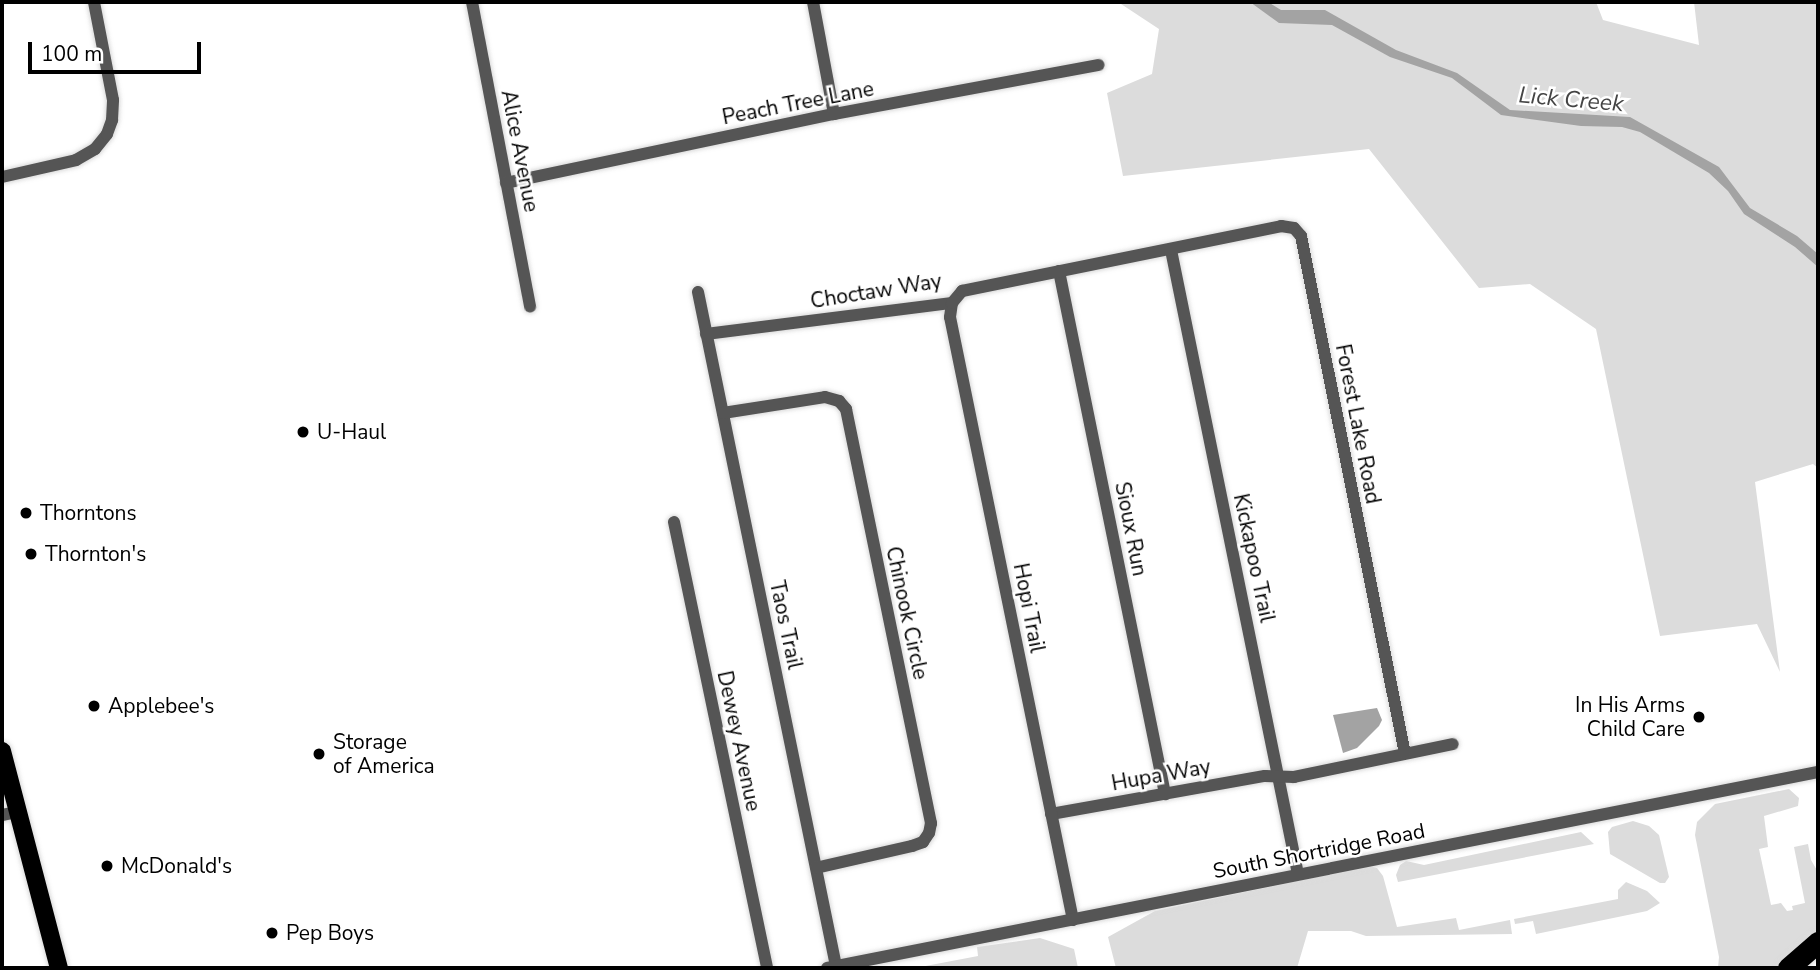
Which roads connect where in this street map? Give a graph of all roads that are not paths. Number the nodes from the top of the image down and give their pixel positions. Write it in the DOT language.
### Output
graph roads {
  1 [pos="94,2"];
  2 [pos="472,2"];
  3 [pos="813,2"];
  4 [pos="1099,65"];
  5 [pos="834,114"];
  6 [pos="2,177"];
  7 [pos="506,183"];
  8 [pos="1171,250"];
  9 [pos="1059,271"];
  10 [pos="698,292"];
  11 [pos="952,303"];
  12 [pos="530,307"];
  13 [pos="706,334"];
  14 [pos="723,413"];
  15 [pos="674,522"];
  16 [pos="1453,744"];
  17 [pos="2,751"];
  18 [pos="1405,754"];
  19 [pos="1818,772"];
  20 [pos="1278,777"];
  21 [pos="1165,794"];
  22 [pos="10,814"];
  23 [pos="1051,814"];
  24 [pos="816,868"];
  25 [pos="1298,874"];
  26 [pos="1073,920"];
  27 [pos="1818,942"];
  28 [pos="831,967"];
  29 [pos="59,968"];
  30 [pos="767,968"];
  31 [pos="1788,968"];
  1 -- 6 [label="street"];
  2 -- 7 [label="street, Alice Avenue"];
  3 -- 5 [label="street"];
  4 -- 5 [label="street, Peach Tree Lane"];
  5 -- 7 [label="street, Peach Tree Lane"];
  7 -- 12 [label="street, Alice Avenue"];
  8 -- 9 [label="street, Choctaw Way"];
  8 -- 18 [label="street, Forest Lake Road"];
  8 -- 20 [label="street, Kickapoo Trail"];
  9 -- 11 [label="street, Choctaw Way"];
  9 -- 21 [label="street, Sioux Run"];
  10 -- 13 [label="street, Taos Trail"];
  11 -- 13 [label="street, Choctaw Way"];
  11 -- 23 [label="street, Hopi Trail"];
  13 -- 14 [label="street, Taos Trail"];
  14 -- 24 [label="street, Taos Trail"];
  14 -- 24 [label="street, Chinook Circle"];
  15 -- 30 [label="street, Dewey Avenue"];
  16 -- 18 [label="street"];
  17 -- 22 [label="main road"];
  18 -- 20 [label="street"];
  19 -- 25 [label="street, South Shortridge Road"];
  20 -- 21 [label="street, Hupa Way"];
  20 -- 25 [label="street, Kickapoo Trail"];
  21 -- 23 [label="street, Hupa Way"];
  22 -- 29 [label="main road"];
  23 -- 26 [label="street, Hopi Trail"];
  24 -- 28 [label="street, Taos Trail"];
  25 -- 26 [label="street, South Shortridge Road"];
  26 -- 28 [label="street, South Shortridge Road"];
  27 -- 31 [label="highway"];
}
